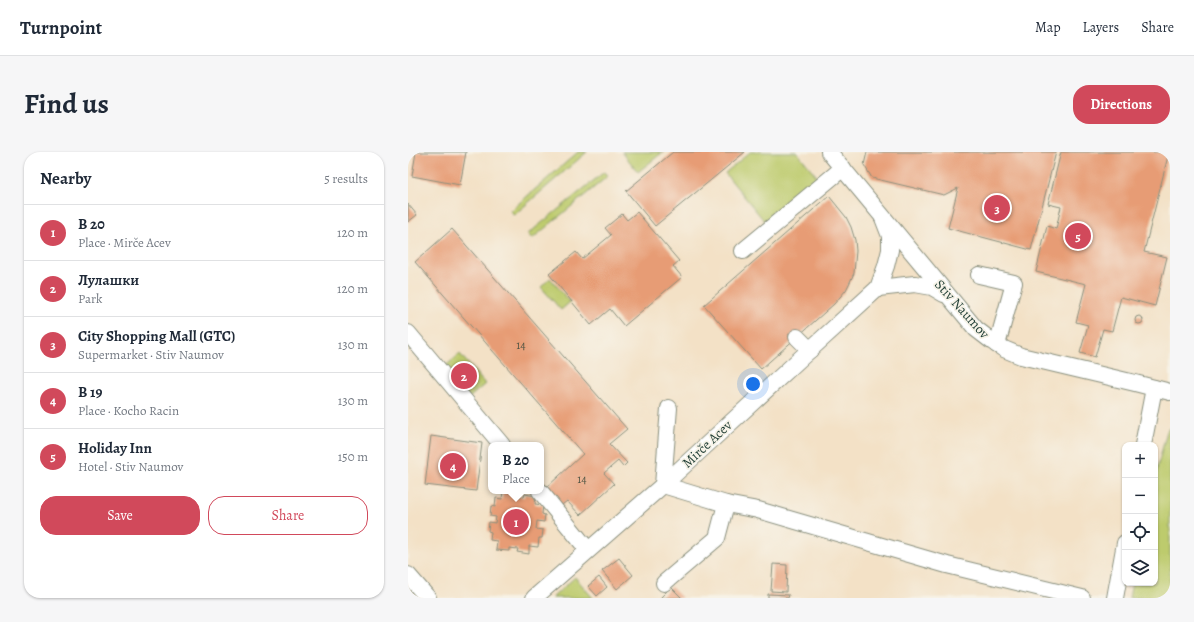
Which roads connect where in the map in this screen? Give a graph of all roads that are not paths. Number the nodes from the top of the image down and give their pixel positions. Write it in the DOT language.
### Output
graph roads {
  1 [pos="829,152"];
  2 [pos="843,168"];
  3 [pos="883,218"];
  4 [pos="743,251"];
  5 [pos="979,275"];
  6 [pos="878,288"];
  7 [pos="950,297"];
  8 [pos="408,333"];
  9 [pos="794,340"];
  10 [pos="997,345"];
  11 [pos="806,353"];
  12 [pos="1154,388"];
  13 [pos="1170,392"];
  14 [pos="669,408"];
  15 [pos="499,442"];
  16 [pos="1144,442"];
  17 [pos="663,485"];
  18 [pos="542,494"];
  19 [pos="726,504"];
  20 [pos="588,550"];
  21 [pos="1124,550"];
  22 [pos="408,575"];
  23 [pos="664,583"];
  24 [pos="428,598"];
  25 [pos="534,598"];
  26 [pos="1082,598"];
  27 [pos="1115,598"];
  1 -- 2 [label="street, Stiv Naumov"];
  2 -- 3 [label="street, Stiv Naumov"];
  2 -- 4 [label="street"];
  3 -- 6 [label="street, Mirče Acev"];
  3 -- 7 [label="street, Stiv Naumov"];
  5 -- 10 [label="street"];
  6 -- 7 [label="street"];
  6 -- 11 [label="street, Mirče Acev"];
  7 -- 10 [label="street, Stiv Naumov"];
  8 -- 15 [label="street"];
  9 -- 11 [label="street"];
  10 -- 12 [label="street, Stiv Naumov"];
  11 -- 17 [label="street, Mirče Acev"];
  12 -- 13 [label="street, Stiv Naumov"];
  12 -- 16 [label="street"];
  14 -- 17 [label="street"];
  17 -- 19 [label="street"];
  17 -- 20 [label="street, Mirče Acev"];
  18 -- 20 [label="street"];
  19 -- 23 [label="street"];
  19 -- 26 [label="street"];
  20 -- 25 [label="street, Mirče Acev"];
  21 -- 27 [label="street"];
  22 -- 24 [label="street"];
}
